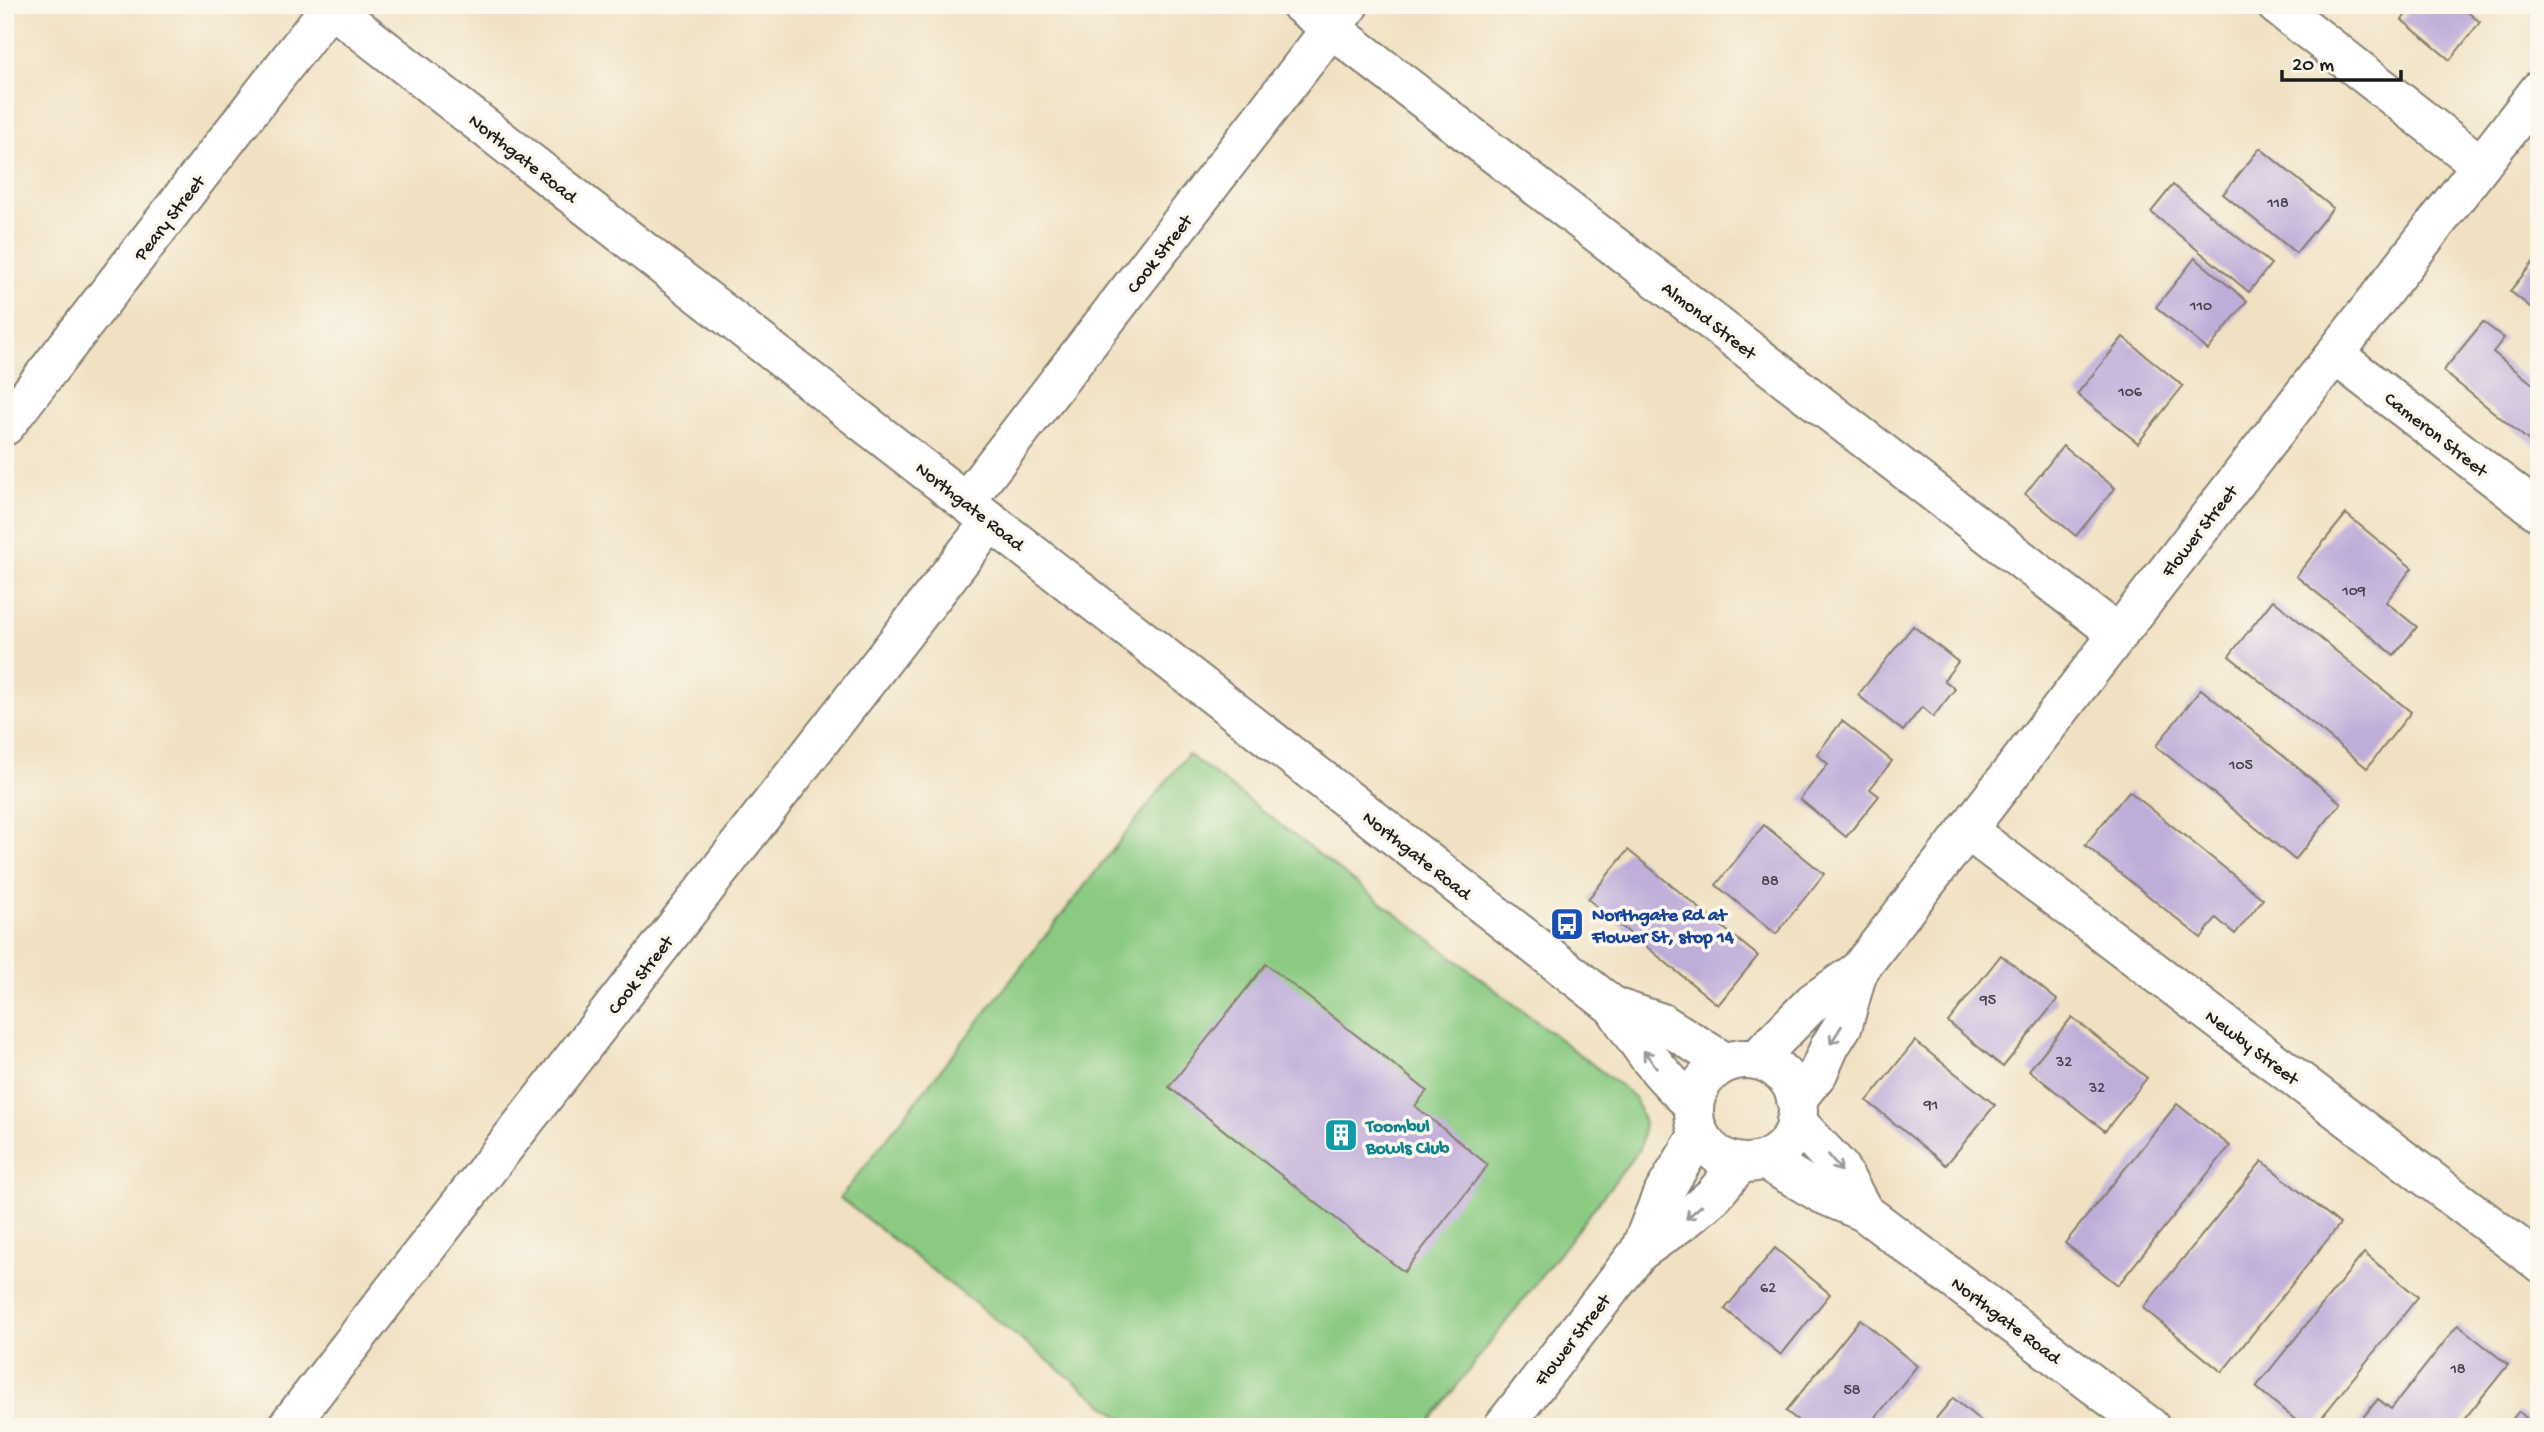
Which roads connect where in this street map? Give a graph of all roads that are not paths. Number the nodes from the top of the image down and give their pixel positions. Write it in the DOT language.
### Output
graph roads {
  1 [pos="1301,5"];
  2 [pos="2276,5"];
  3 [pos="329,6"];
  4 [pos="1340,17"];
  5 [pos="2539,90"];
  6 [pos="2481,165"];
  7 [pos="2335,355"];
  8 [pos="5,426"];
  9 [pos="979,511"];
  10 [pos="2539,512"];
  11 [pos="2118,634"];
  12 [pos="1967,830"];
  13 [pos="1858,971"];
  14 [pos="1614,1007"];
  15 [pos="1741,1062"];
  16 [pos="1796,1111"];
  17 [pos="1696,1119"];
  18 [pos="1752,1161"];
  19 [pos="1864,1212"];
  20 [pos="1639,1252"];
  21 [pos="2539,1262"];
  22 [pos="287,1427"];
  23 [pos="1503,1427"];
  24 [pos="2150,1427"];
  1 -- 4 [label="street, Almond Street"];
  2 -- 6 [label="street"];
  3 -- 8 [label="street, Peary Street"];
  3 -- 9 [label="street, Northgate Road"];
  4 -- 9 [label="street, Cook Street"];
  4 -- 11 [label="street, Almond Street"];
  5 -- 6 [label="street, Flower Street"];
  6 -- 7 [label="street, Flower Street"];
  7 -- 10 [label="street, Cameron Street"];
  7 -- 11 [label="street, Flower Street"];
  9 -- 14 [label="street, Northgate Road"];
  9 -- 22 [label="street, Cook Street"];
  11 -- 12 [label="street, Flower Street"];
  12 -- 13 [label="street, Flower Street"];
  12 -- 21 [label="street, Newby Street"];
  13 -- 15 [label="street, Flower Street"];
  13 -- 16 [label="street, Flower Street, one-way"];
  14 -- 15 [label="street, Northgate Road"];
  17 -- 14 [label="street, Northgate Road, one-way"];
  15 -- 16 [label="street"];
  15 -- 17 [label="street"];
  16 -- 18 [label="street"];
  16 -- 19 [label="street, Northgate Road, one-way"];
  17 -- 18 [label="street"];
  17 -- 20 [label="street, Flower Street"];
  18 -- 19 [label="street, Northgate Road"];
  18 -- 20 [label="street, Flower Street, one-way"];
  19 -- 24 [label="street, Northgate Road"];
  20 -- 23 [label="street, Flower Street"];
}
